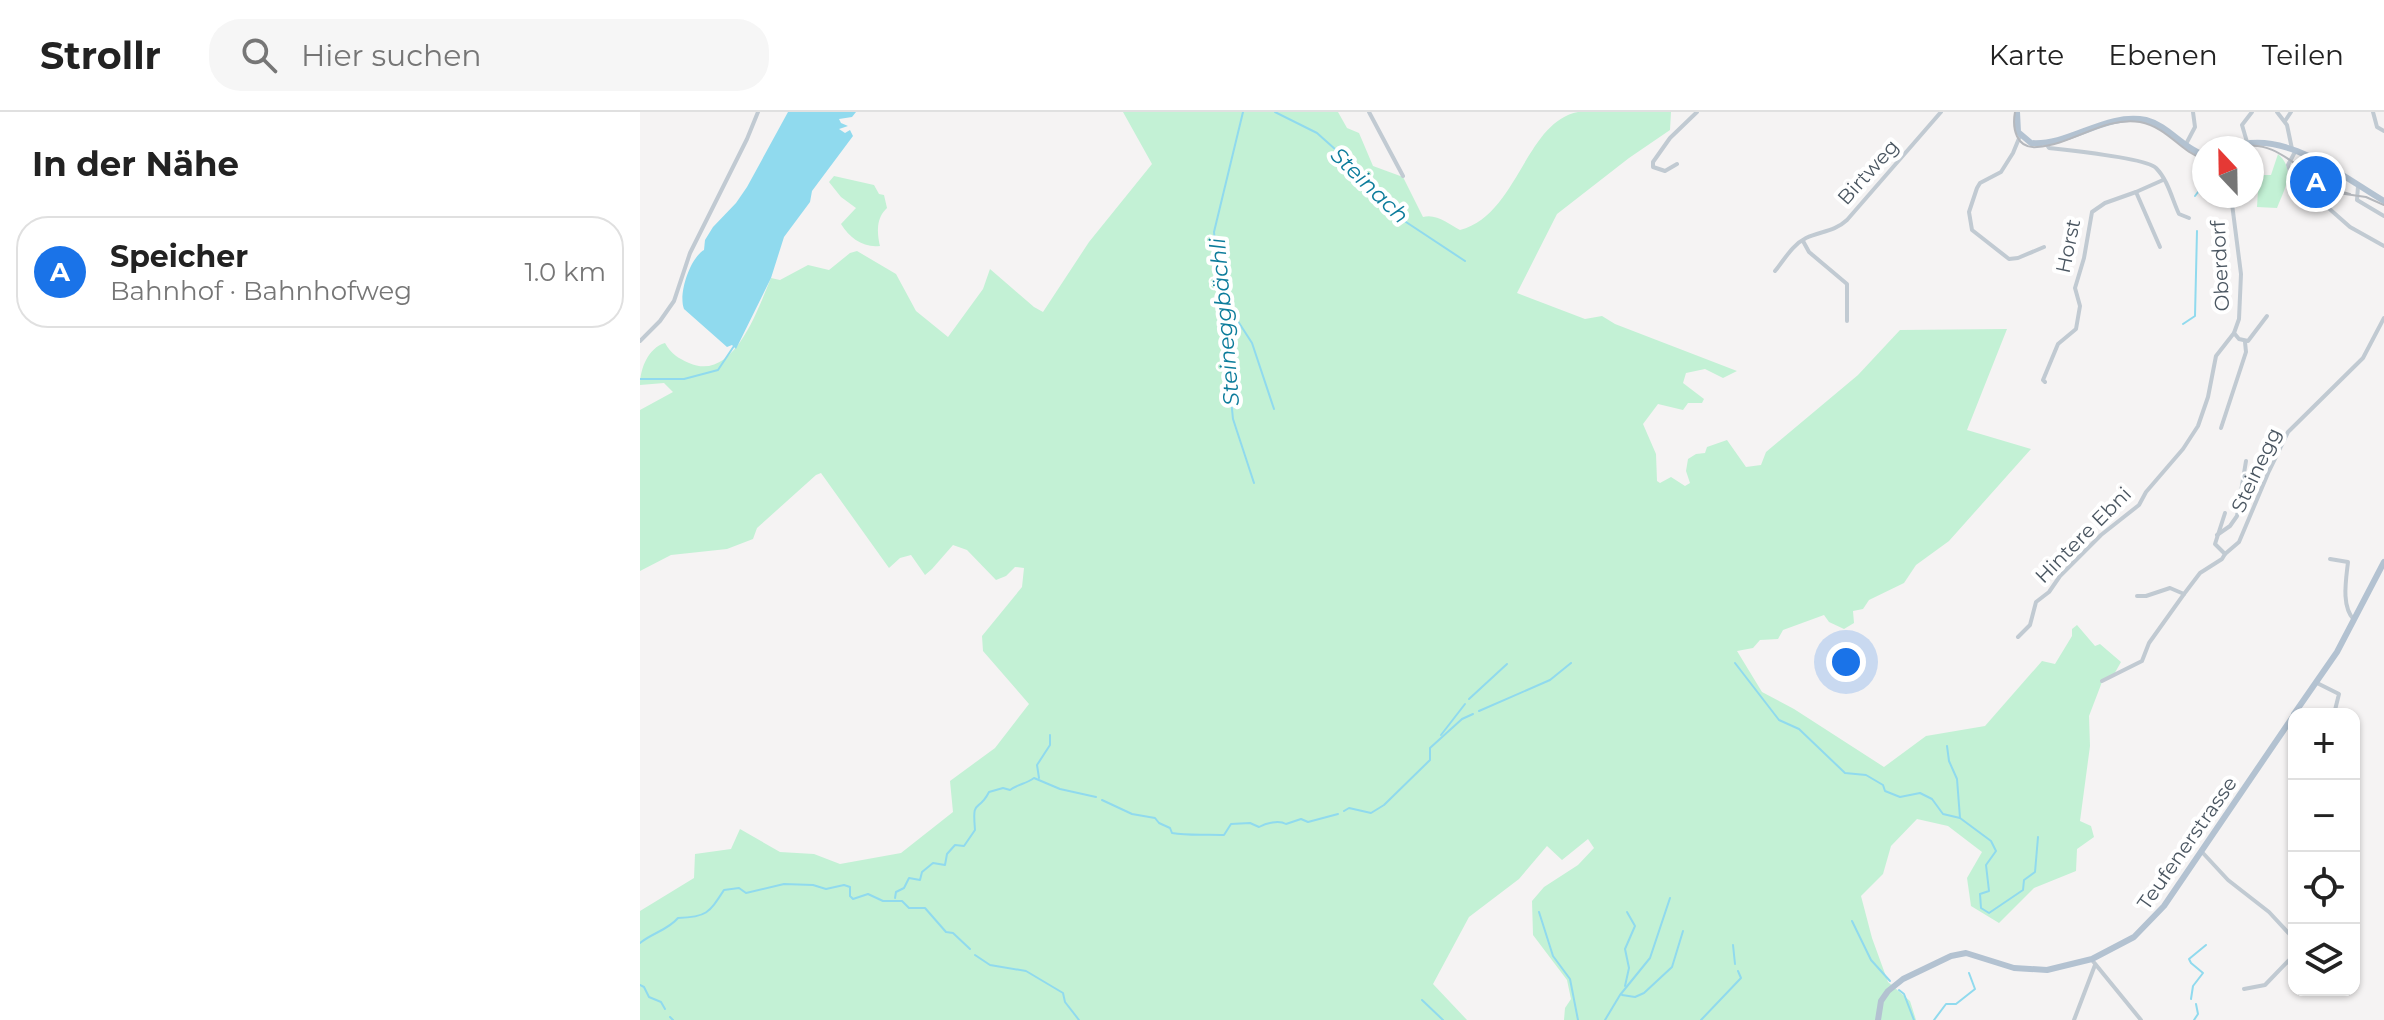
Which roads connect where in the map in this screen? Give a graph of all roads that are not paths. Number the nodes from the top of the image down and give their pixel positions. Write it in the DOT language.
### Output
graph roads {
  1 [pos="758,112"];
  2 [pos="1369,112"];
  3 [pos="1697,112"];
  4 [pos="1941,112"];
  5 [pos="2017,112"];
  6 [pos="2193,112"];
  7 [pos="2252,112"];
  8 [pos="2277,112"];
  9 [pos="2291,112"];
  10 [pos="2373,112"];
  11 [pos="2285,121"];
  12 [pos="2384,131"];
  13 [pos="2020,136"];
  14 [pos="2245,136"];
  15 [pos="2045,142"];
  16 [pos="2186,144"];
  17 [pos="2264,145"];
  18 [pos="2192,148"];
  19 [pos="2294,149"];
  20 [pos="1677,164"];
  21 [pos="1403,176"];
  22 [pos="2163,180"];
  23 [pos="2358,186"];
  24 [pos="2136,192"];
  25 [pos="2384,201"];
  26 [pos="2233,208"];
  27 [pos="2384,216"];
  28 [pos="2189,218"];
  29 [pos="1803,241"];
  30 [pos="2384,246"];
  31 [pos="2044,247"];
  32 [pos="2160,247"];
  33 [pos="1775,271"];
  34 [pos="2267,316"];
  35 [pos="2384,318"];
  36 [pos="1847,321"];
  37 [pos="2234,333"];
  38 [pos="640,341"];
  39 [pos="2245,342"];
  40 [pos="2045,382"];
  41 [pos="2221,428"];
  42 [pos="2246,461"];
  43 [pos="2146,492"];
  44 [pos="2225,513"];
  45 [pos="2217,535"];
  46 [pos="2225,554"];
  47 [pos="2330,559"];
  48 [pos="2384,562"];
  49 [pos="2184,594"];
  50 [pos="2137,596"];
  51 [pos="2354,620"];
  52 [pos="2018,637"];
  53 [pos="2102,681"];
  54 [pos="2317,683"];
  55 [pos="2300,708"];
  56 [pos="2336,708"];
  57 [pos="2288,726"];
  58 [pos="2288,728"];
  59 [pos="2283,733"];
  60 [pos="2202,852"];
  61 [pos="2288,933"];
  62 [pos="2288,961"];
  63 [pos="2094,962"];
  64 [pos="2244,989"];
  65 [pos="1878,1020"];
  66 [pos="2074,1020"];
  67 [pos="2141,1020"];
  1 -- 38 [label="street"];
  2 -- 21 [label="street"];
  3 -- 20 [label="street"];
  4 -- 29 [label="street, Birtweg"];
  5 -- 13 [label="main road"];
  6 -- 16 [label="street"];
  7 -- 14 [label="street"];
  8 -- 11 [label="street"];
  9 -- 11 [label="street"];
  10 -- 12 [label="street"];
  11 -- 19 [label="street"];
  13 -- 15 [label="main road"];
  13 -- 31 [label="street"];
  15 -- 16 [label="main road"];
  15 -- 22 [label="street"];
  16 -- 18 [label="main road"];
  17 -- 19 [label="main road"];
  19 -- 23 [label="main road"];
  19 -- 30 [label="street"];
  22 -- 24 [label="street"];
  22 -- 28 [label="street"];
  23 -- 25 [label="main road"];
  23 -- 27 [label="street"];
  24 -- 32 [label="street"];
  24 -- 40 [label="street, Horst"];
  26 -- 37 [label="street, Oberdorf"];
  29 -- 33 [label="street, Birtweg"];
  29 -- 36 [label="street"];
  34 -- 39 [label="street"];
  35 -- 46 [label="street, Steinegg"];
  37 -- 39 [label="street, Oberdorf"];
  37 -- 43 [label="street, Oberdorf"];
  39 -- 41 [label="street"];
  42 -- 45 [label="street"];
  43 -- 52 [label="street, Hintere Ebni"];
  44 -- 45 [label="street"];
  45 -- 46 [label="street"];
  46 -- 49 [label="street, Steinegg"];
  47 -- 51 [label="street"];
  48 -- 51 [label="main road, Teufenerstrasse"];
  49 -- 50 [label="street"];
  49 -- 53 [label="street, Steinegg"];
  51 -- 54 [label="main road, Teufenerstrasse"];
  54 -- 55 [label="main road, Teufenerstrasse"];
  54 -- 56 [label="street"];
  57 -- 59 [label="main road, Teufenerstrasse"];
  58 -- 59 [label="main road, Teufenerstrasse"];
  59 -- 60 [label="main road, Teufenerstrasse"];
  60 -- 61 [label="street"];
  60 -- 63 [label="main road, Teufenerstrasse"];
  62 -- 64 [label="street"];
  63 -- 65 [label="main road, Teufenerstrasse"];
  63 -- 66 [label="street"];
  63 -- 67 [label="street"];
}
